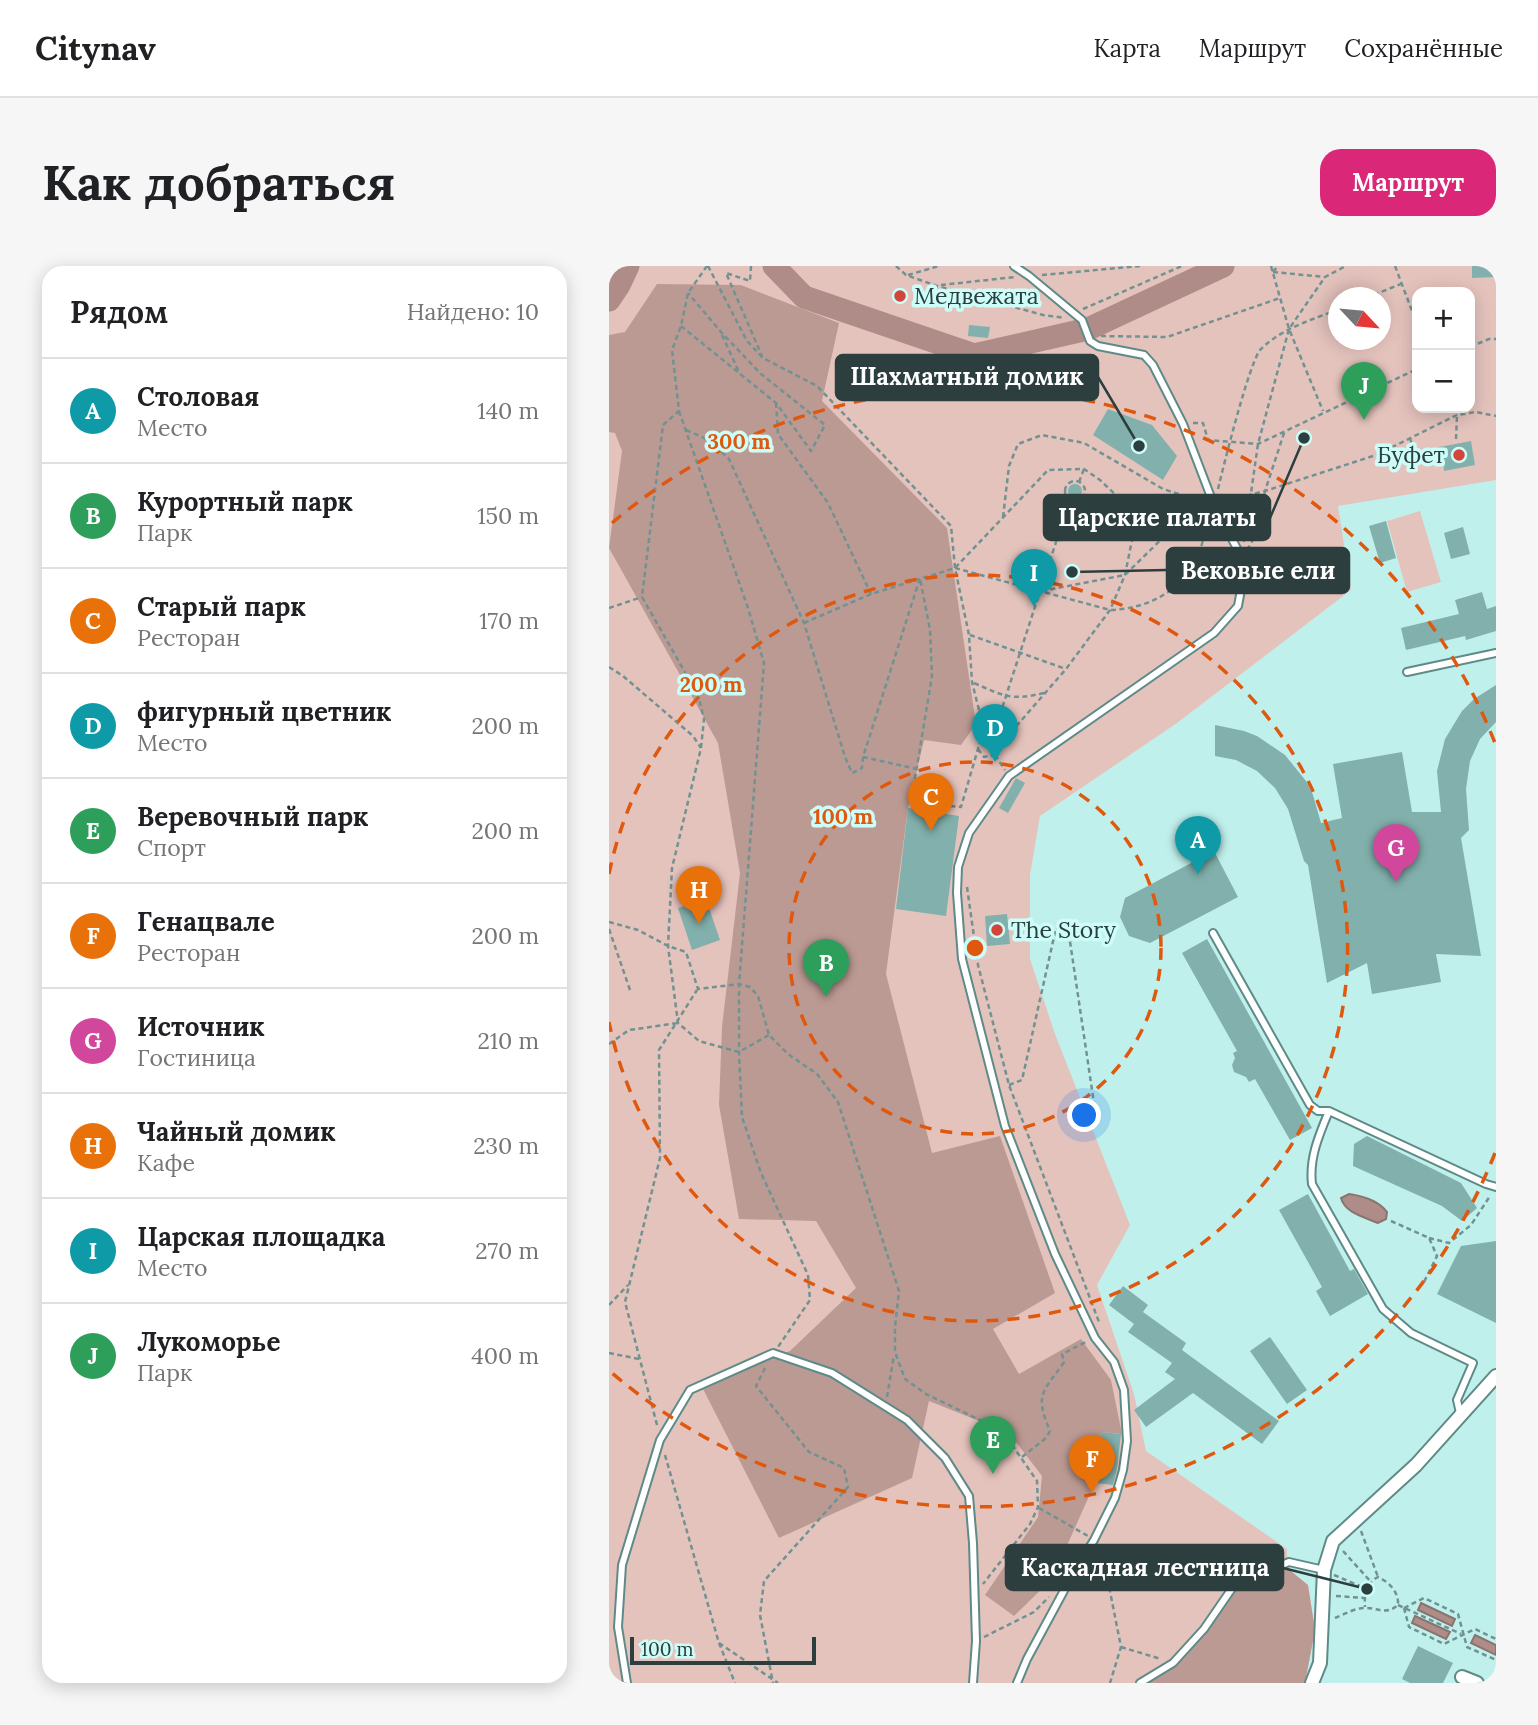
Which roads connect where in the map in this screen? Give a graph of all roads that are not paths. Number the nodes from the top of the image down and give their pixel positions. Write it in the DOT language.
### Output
graph roads {
  1 [pos="1014,266"];
  2 [pos="1496,653"];
  3 [pos="1407,672"];
  4 [pos="1213,933"];
  5 [pos="1329,1111"];
  6 [pos="1496,1186"];
  7 [pos="1496,1376"];
  8 [pos="1461,1415"];
  9 [pos="1329,1572"];
  10 [pos="1462,1677"];
  11 [pos="627,1683"];
  12 [pos="973,1683"];
  13 [pos="1017,1683"];
  14 [pos="1140,1683"];
  15 [pos="1312,1683"];
  16 [pos="1477,1683"];
  1 -- 13 [label="lane"];
  2 -- 3 [label="lane"];
  4 -- 5 [label="lane"];
  5 -- 6 [label="lane"];
  5 -- 8 [label="lane"];
  7 -- 8 [label="street"];
  8 -- 9 [label="street"];
  9 -- 14 [label="lane"];
  9 -- 15 [label="street"];
  10 -- 16 [label="street"];
  11 -- 12 [label="lane"];
}
